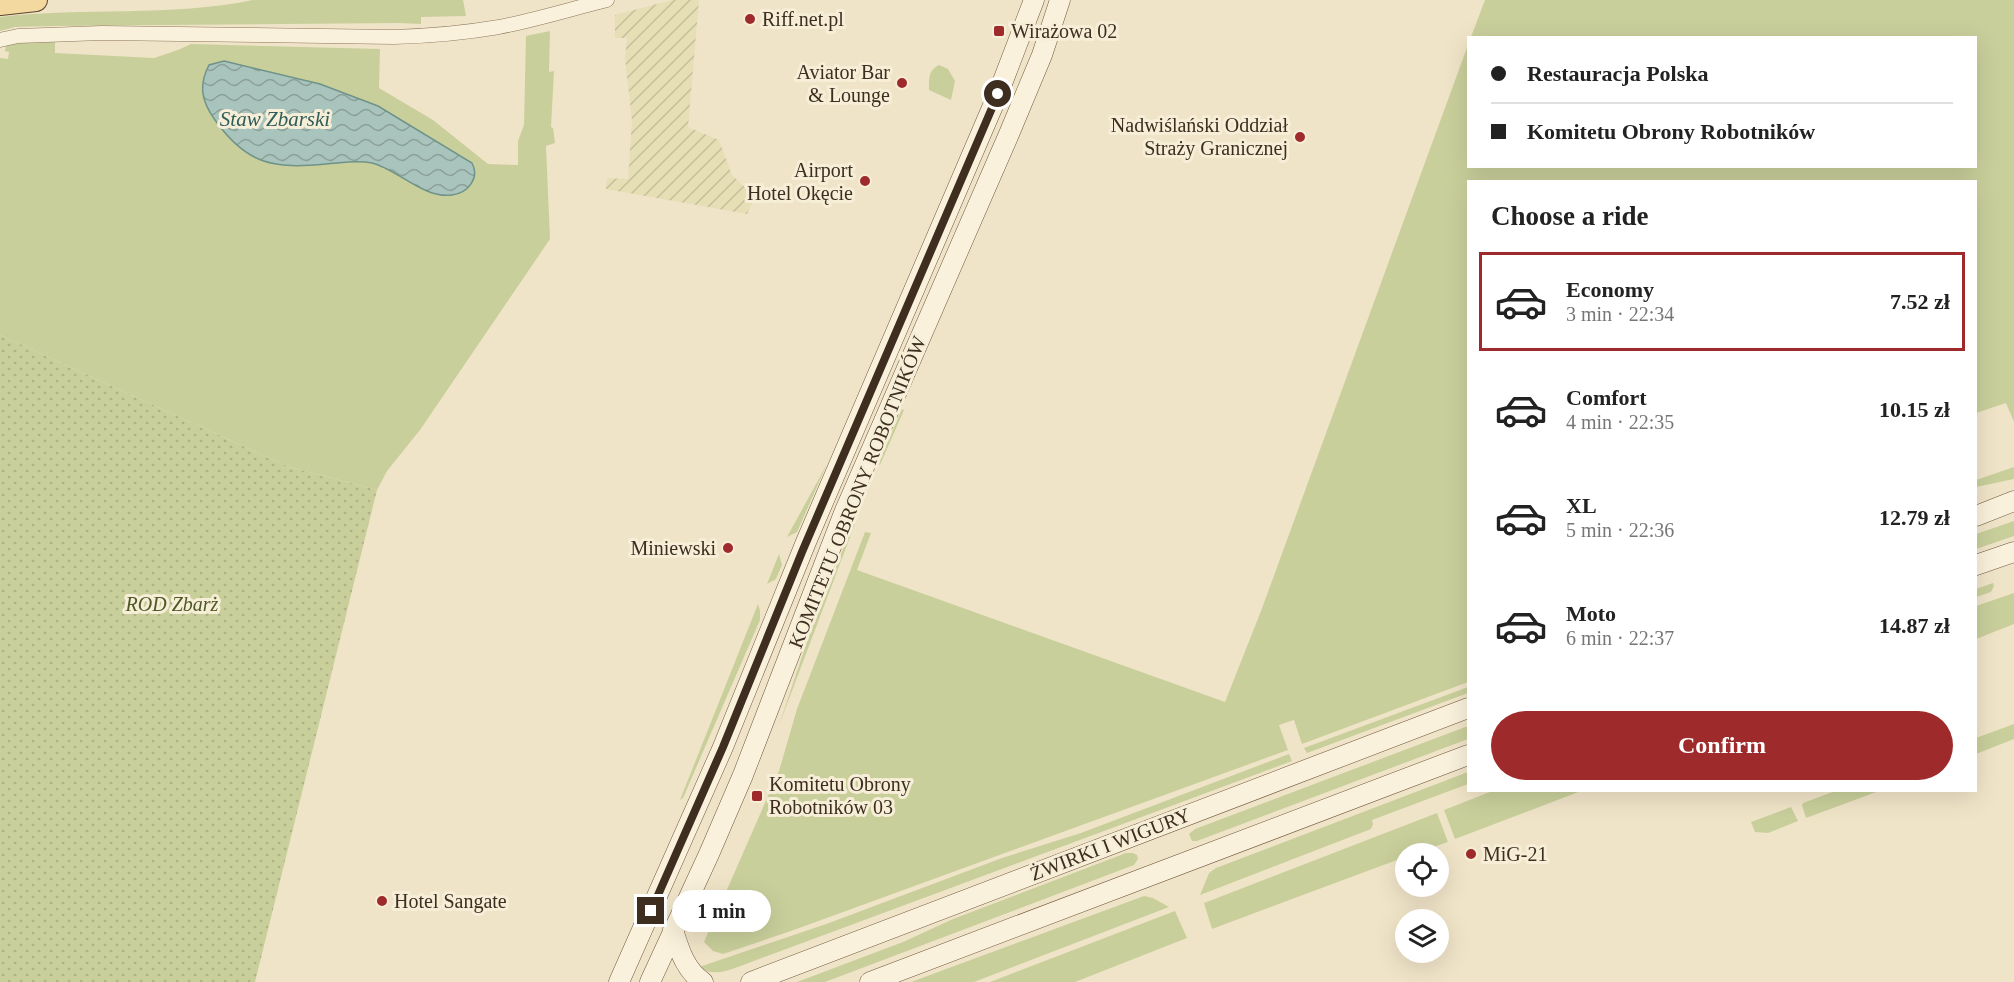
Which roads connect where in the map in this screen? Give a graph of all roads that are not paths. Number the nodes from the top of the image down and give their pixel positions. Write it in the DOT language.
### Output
graph roads {
  1 [pos="36,0"];
  2 [pos="606,0"];
  3 [pos="1034,0"];
  4 [pos="1060,0"];
  5 [pos="0,4"];
  6 [pos="0,40"];
  7 [pos="2014,501"];
  8 [pos="2014,513"];
  9 [pos="1977,516"];
  10 [pos="1977,525"];
  11 [pos="2014,552"];
  12 [pos="1977,565"];
  13 [pos="1467,708"];
  14 [pos="1467,755"];
  15 [pos="673,930"];
  16 [pos="619,982"];
  17 [pos="650,982"];
  18 [pos="703,982"];
  19 [pos="751,982"];
  20 [pos="870,982"];
  1 -- 5 [label="main road"];
  2 -- 6 [label="street"];
  3 -- 16 [label="street, KOMITETU OBRONY ROBOTNIKÓW"];
  4 -- 15 [label="street, KOMITETU OBRONY ROBOTNIKÓW"];
  7 -- 9 [label="street"];
  8 -- 10 [label="street"];
  11 -- 12 [label="street"];
  13 -- 19 [label="street, ŻWIRKI I WIGURY"];
  14 -- 20 [label="street"];
  15 -- 17 [label="street, KOMITETU OBRONY ROBOTNIKÓW"];
  15 -- 18 [label="street"];
}
